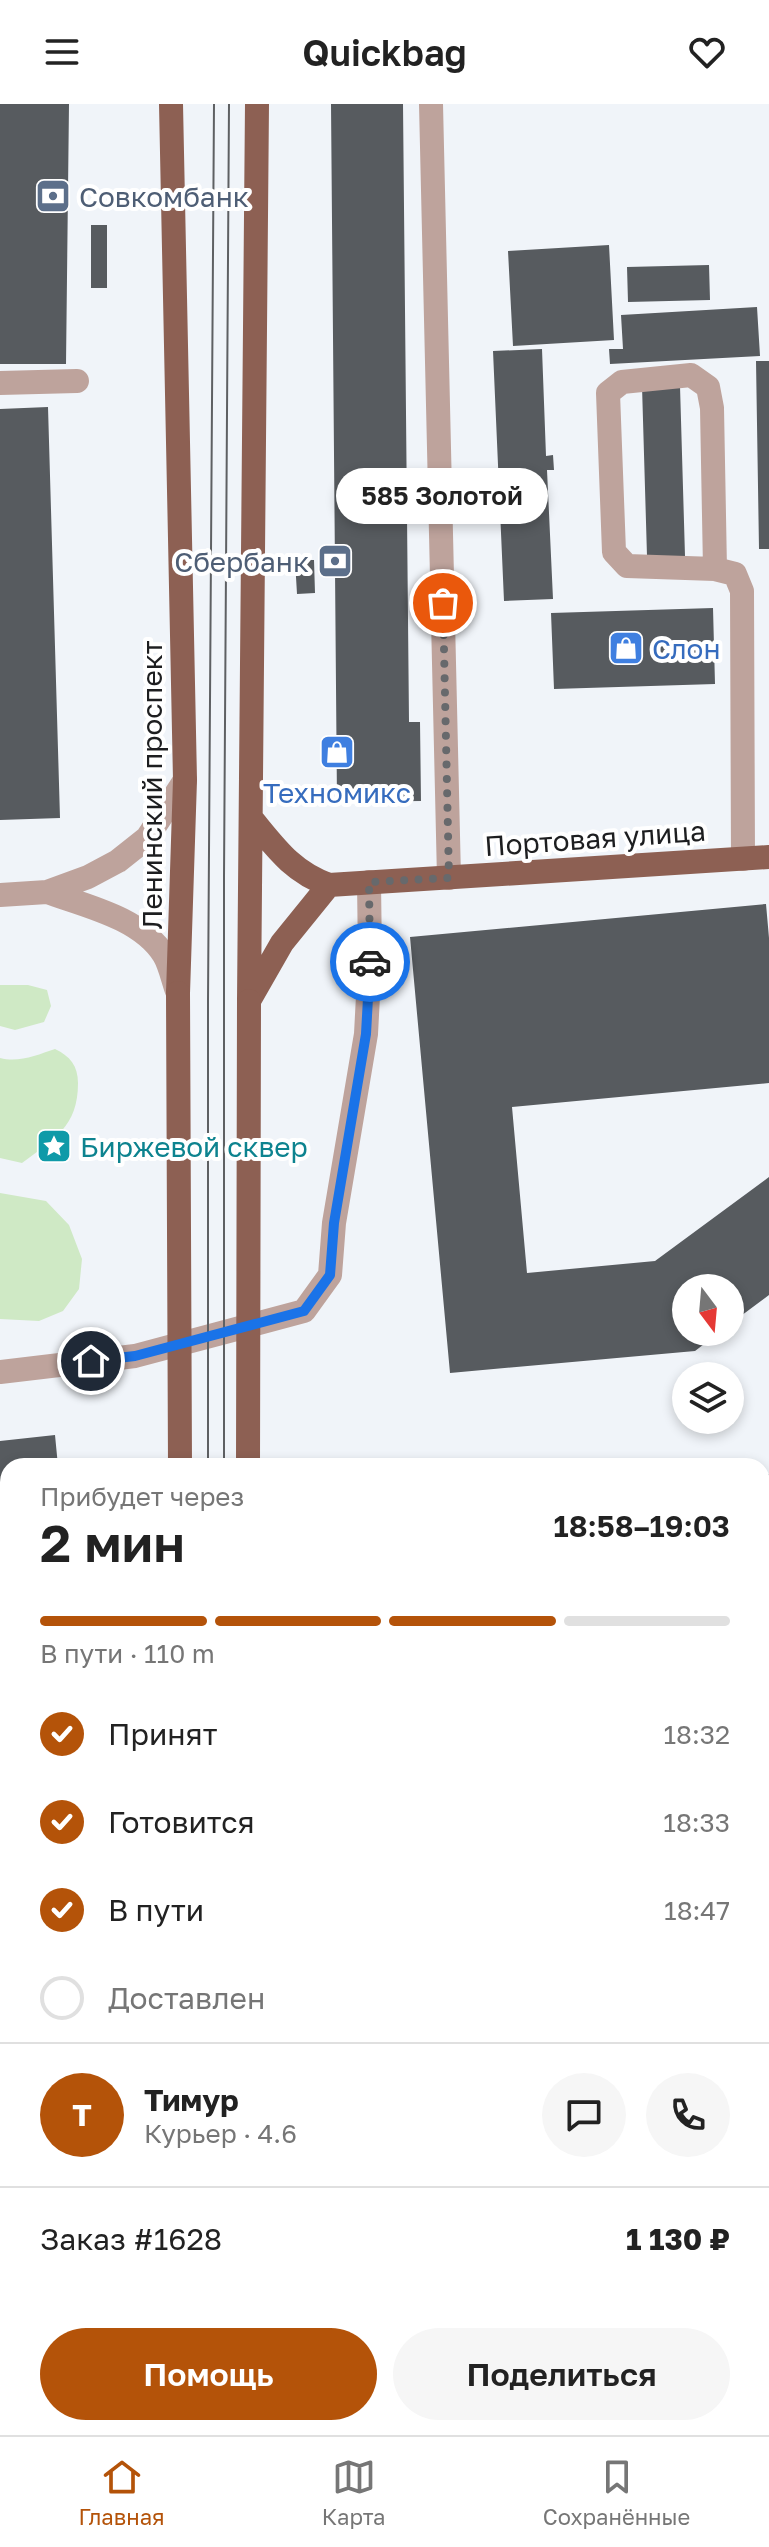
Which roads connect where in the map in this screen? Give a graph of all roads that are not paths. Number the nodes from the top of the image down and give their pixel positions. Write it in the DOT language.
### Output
graph roads {
  1 [pos="171,104"];
  2 [pos="257,104"];
  3 [pos="431,104"];
  4 [pos="77,381"];
  5 [pos="0,383"];
  6 [pos="715,569"];
  7 [pos="185,780"];
  8 [pos="251,818"];
  9 [pos="769,857"];
  10 [pos="743,859"];
  11 [pos="449,878"];
  12 [pos="369,882"];
  13 [pos="329,885"];
  14 [pos="47,892"];
  15 [pos="0,895"];
  16 [pos="178,993"];
  17 [pos="249,1001"];
  18 [pos="0,1372"];
  19 [pos="180,1458"];
  20 [pos="248,1458"];
  1 -- 7 [label="main road, Ленинский проспект"];
  2 -- 8 [label="main road"];
  3 -- 11 [label="street"];
  4 -- 5 [label="street"];
  6 -- 6 [label="street"];
  6 -- 10 [label="street"];
  7 -- 14 [label="street"];
  7 -- 16 [label="main road, Ленинский проспект"];
  8 -- 13 [label="main road"];
  8 -- 17 [label="main road"];
  9 -- 10 [label="main road, Портовая улица"];
  10 -- 11 [label="main road, Портовая улица"];
  11 -- 12 [label="main road, Портовая улица"];
  12 -- 13 [label="main road, Портовая улица"];
  12 -- 18 [label="street"];
  13 -- 17 [label="main road"];
  14 -- 15 [label="street"];
  14 -- 16 [label="street"];
  16 -- 19 [label="main road, Ленинский проспект, bridge"];
  17 -- 20 [label="main road, bridge"];
}
